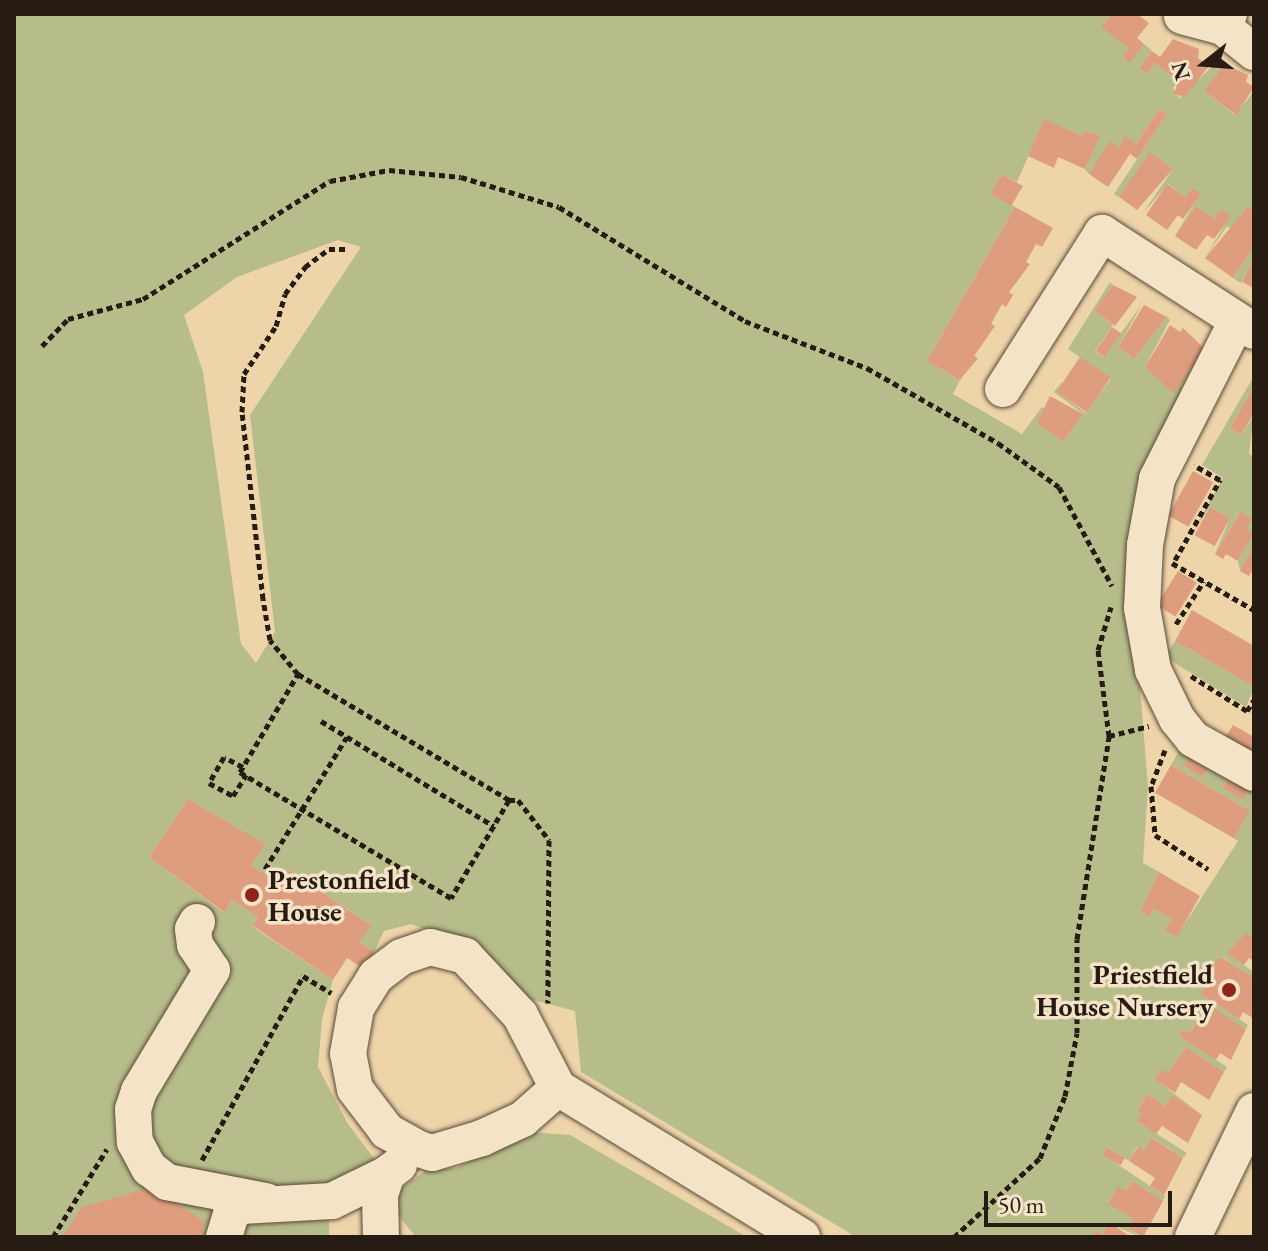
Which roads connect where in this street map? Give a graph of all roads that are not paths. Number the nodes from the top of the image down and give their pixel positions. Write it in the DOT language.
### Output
graph roads {
  1 [pos="1182,16"];
  2 [pos="1226,20"];
  3 [pos="1254,52"];
  4 [pos="1246,326"];
  5 [pos="1003,389"];
  6 [pos="1254,773"];
  7 [pos="197,922"];
  8 [pos="558,1088"];
  9 [pos="1254,1111"];
  10 [pos="419,1149"];
  11 [pos="387,1174"];
  12 [pos="266,1201"];
  13 [pos="224,1237"];
  14 [pos="381,1237"];
  15 [pos="802,1237"];
  16 [pos="1193,1237"];
  1 -- 2 [label="street"];
  2 -- 3 [label="street"];
  4 -- 5 [label="street"];
  4 -- 6 [label="street"];
  7 -- 12 [label="street"];
  8 -- 10 [label="street"];
  8 -- 10 [label="street"];
  8 -- 15 [label="street"];
  9 -- 16 [label="street"];
  10 -- 11 [label="street"];
  11 -- 12 [label="street"];
  11 -- 14 [label="street"];
  12 -- 13 [label="street"];
}
